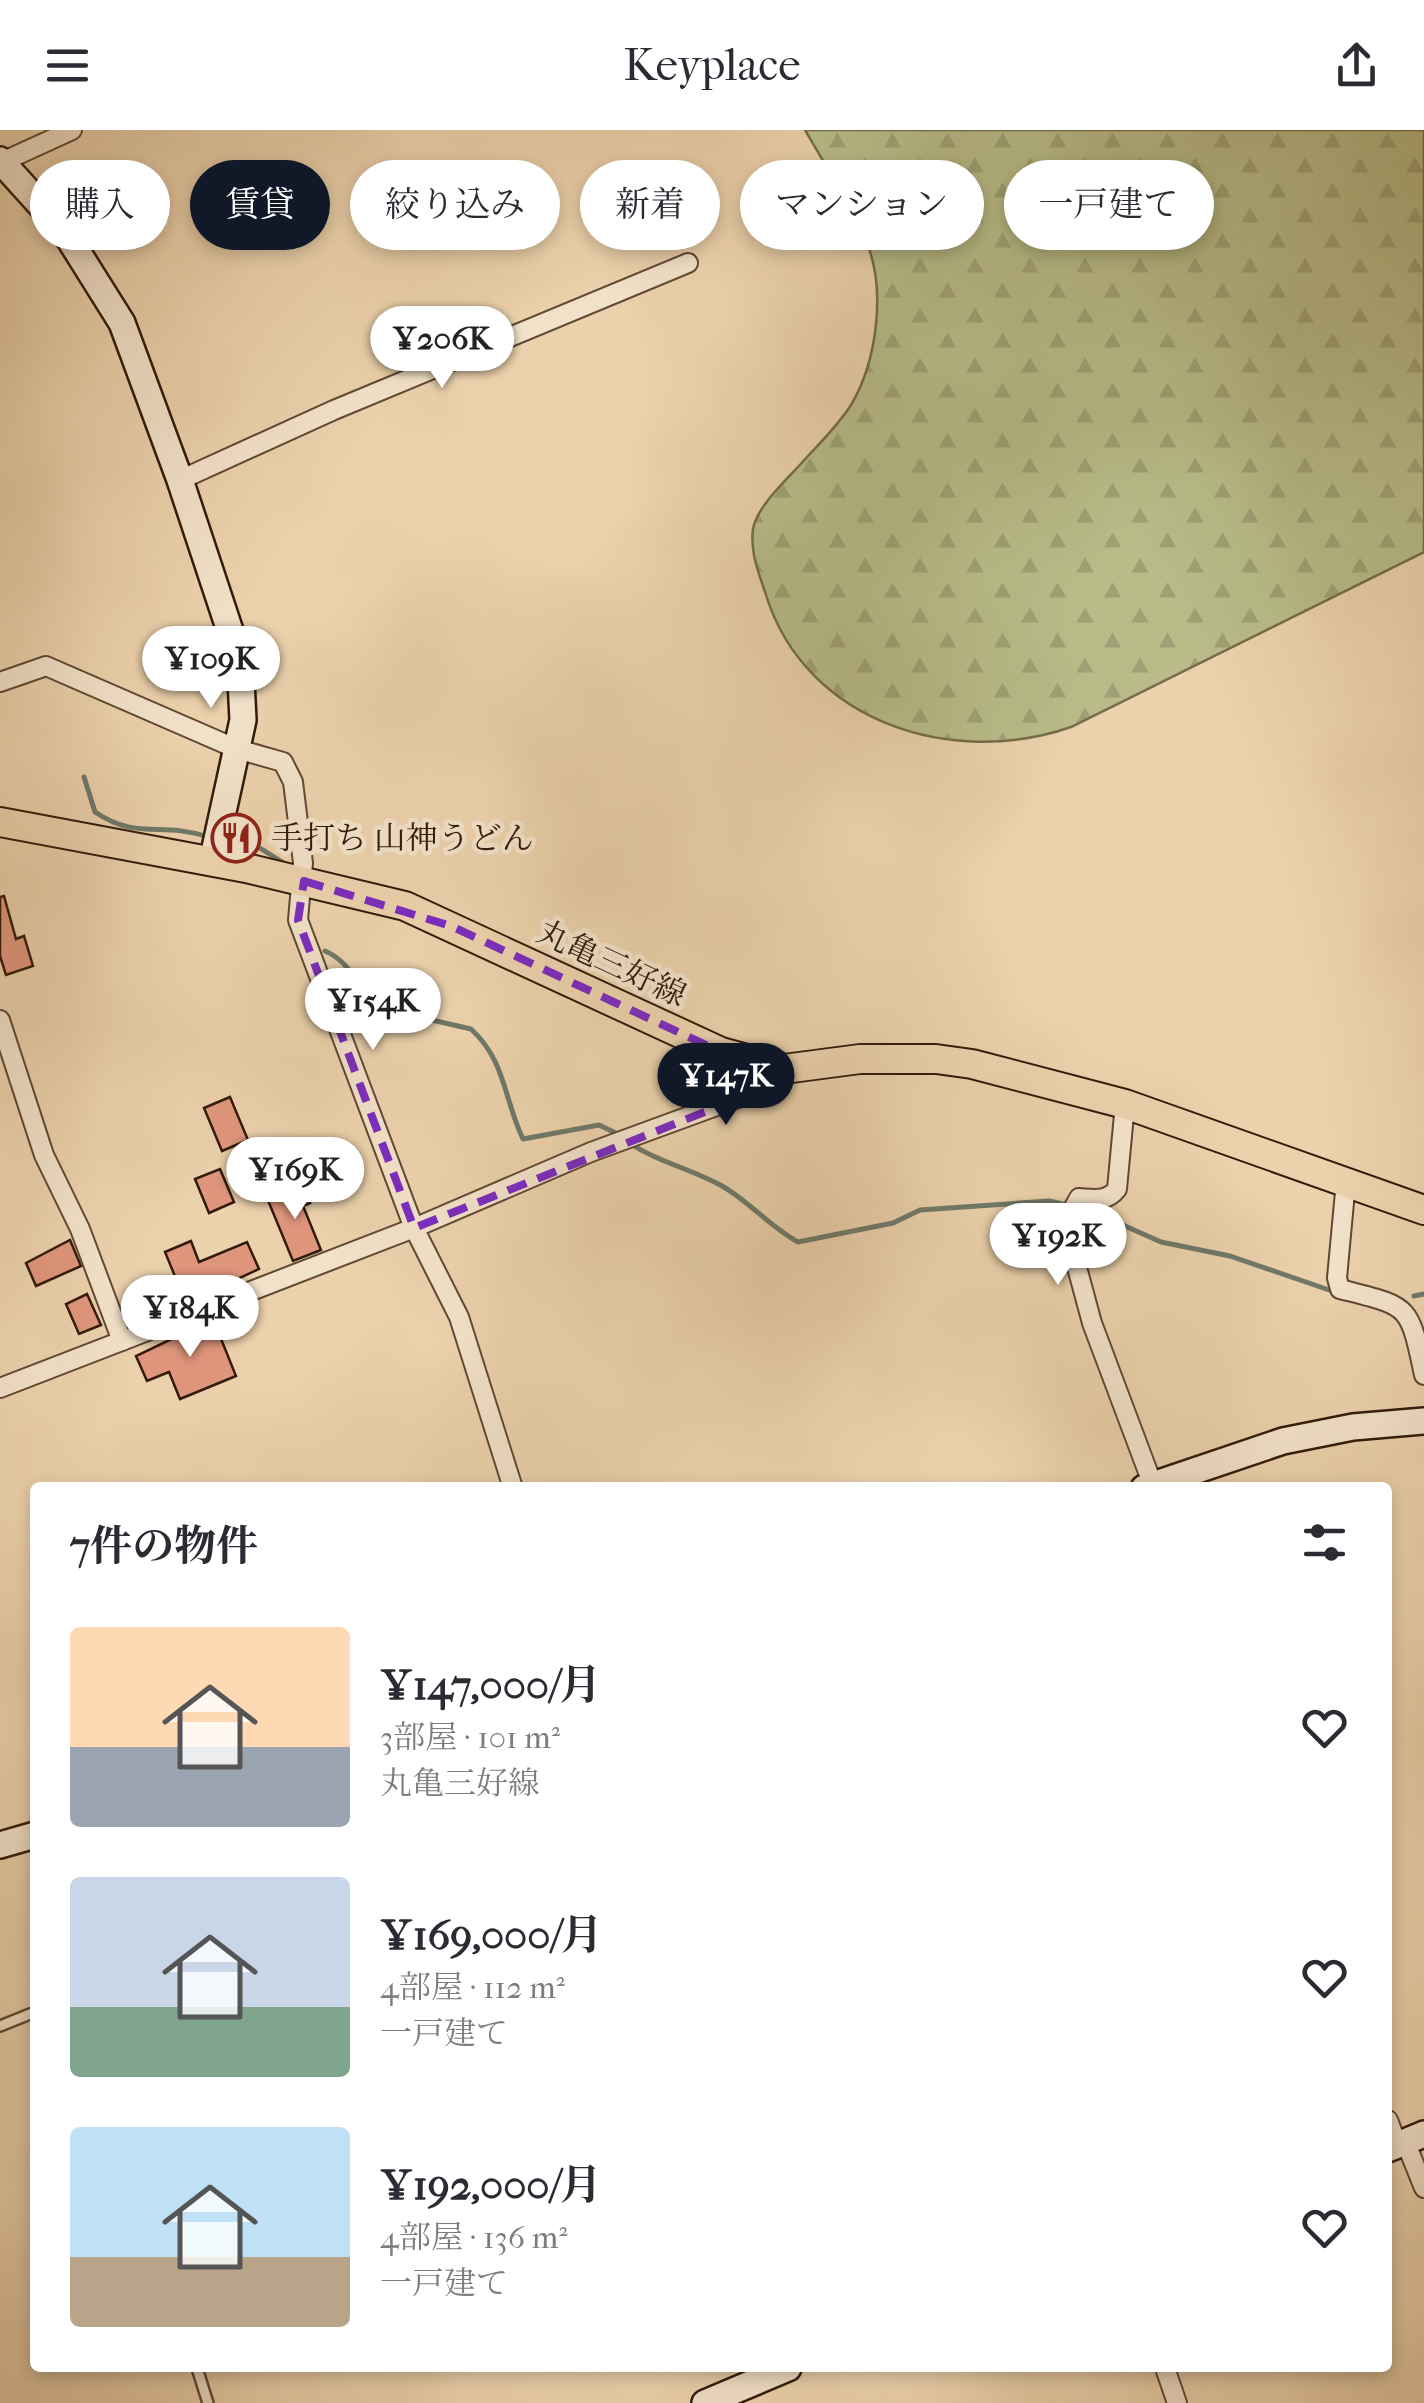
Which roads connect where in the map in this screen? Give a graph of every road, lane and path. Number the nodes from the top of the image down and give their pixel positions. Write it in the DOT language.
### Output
graph roads {
  1 [pos="72,130"];
  2 [pos="1,161"];
  3 [pos="688,263"];
  4 [pos="180,480"];
  5 [pos="0,682"];
  6 [pos="237,748"];
  7 [pos="0,822"];
  8 [pos="215,846"];
  9 [pos="304,881"];
  10 [pos="0,1020"];
  11 [pos="784,1069"];
  12 [pos="1125,1104"];
  13 [pos="1346,1180"];
  14 [pos="1424,1210"];
  15 [pos="414,1228"];
  16 [pos="122,1341"];
  17 [pos="1424,1375"];
  18 [pos="0,1388"];
  19 [pos="1424,1422"];
  20 [pos="511,1482"];
  21 [pos="1148,1482"];
  22 [pos="1164,1482"];
  23 [pos="30,1836"];
  24 [pos="0,1845"];
  25 [pos="30,2014"];
  26 [pos="0,2026"];
  27 [pos="1400,2138"];
  28 [pos="1424,2188"];
  29 [pos="198,2372"];
  30 [pos="779,2372"];
  31 [pos="1165,2372"];
  32 [pos="208,2403"];
  33 [pos="705,2403"];
  34 [pos="1177,2403"];
  1 -- 2 [label="street"];
  2 -- 4 [label="street"];
  3 -- 4 [label="street"];
  4 -- 6 [label="street"];
  5 -- 6 [label="street"];
  6 -- 8 [label="street"];
  6 -- 9 [label="street"];
  7 -- 8 [label="main road, 丸亀三好線"];
  8 -- 9 [label="main road, 丸亀三好線"];
  9 -- 11 [label="main road, 丸亀三好線"];
  9 -- 15 [label="street"];
  10 -- 16 [label="street"];
  11 -- 12 [label="main road, 丸亀三好線"];
  11 -- 15 [label="street"];
  12 -- 13 [label="main road, 丸亀三好線"];
  12 -- 21 [label="street"];
  13 -- 14 [label="main road, 丸亀三好線"];
  13 -- 17 [label="street"];
  15 -- 16 [label="street"];
  15 -- 20 [label="street"];
  16 -- 18 [label="street"];
  19 -- 22 [label="street"];
  23 -- 24 [label="street"];
  25 -- 26 [label="lane"];
  27 -- 28 [label="street"];
  29 -- 32 [label="lane"];
  30 -- 33 [label="street"];
  31 -- 34 [label="street"];
}
